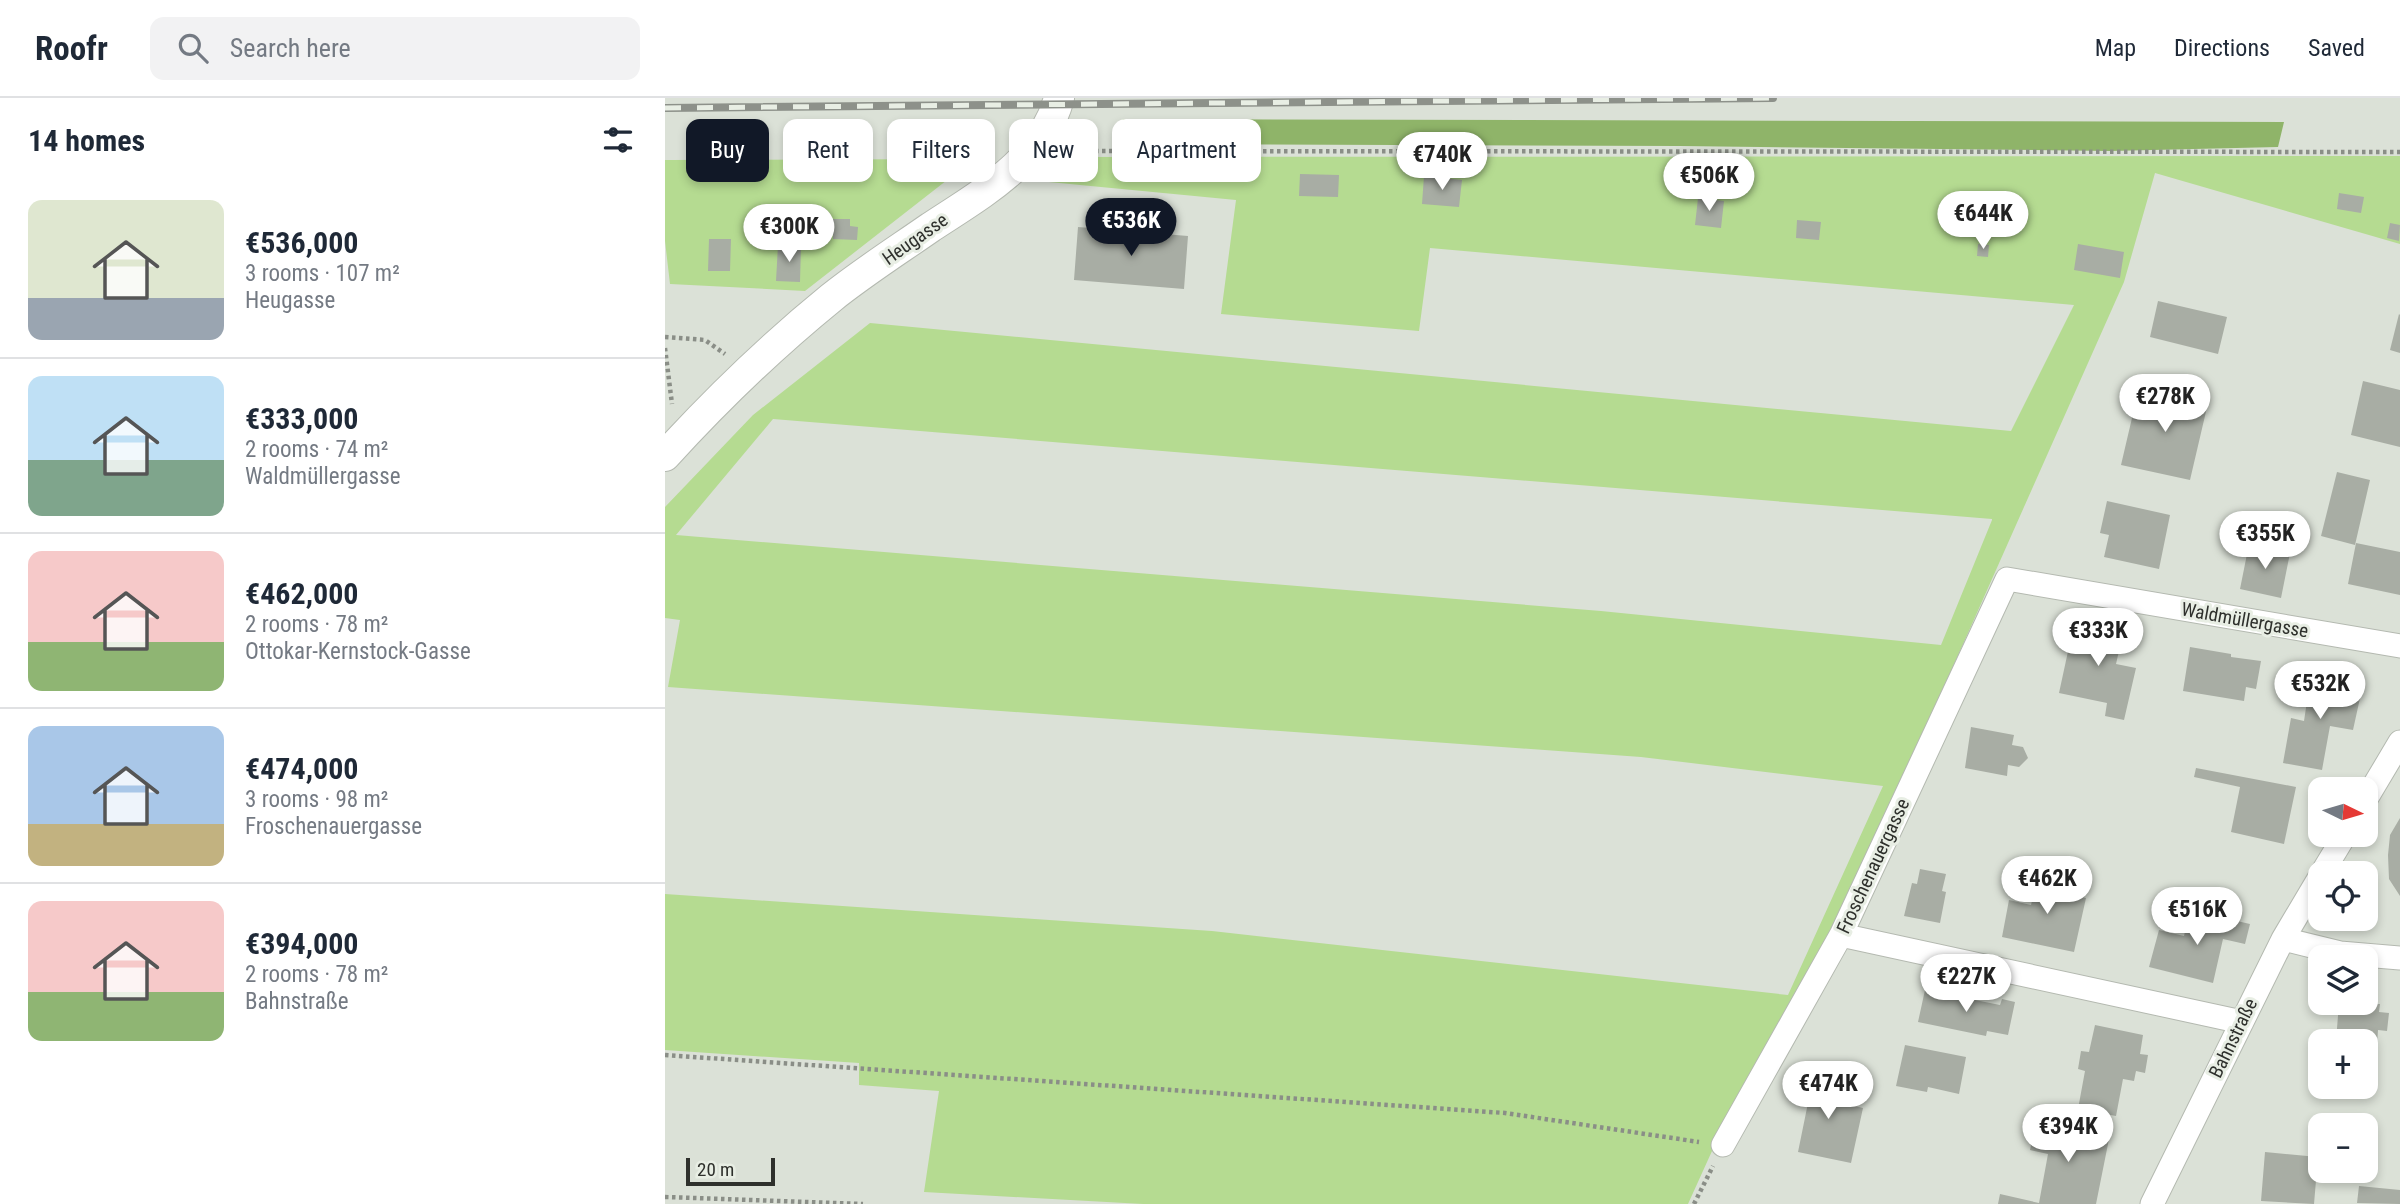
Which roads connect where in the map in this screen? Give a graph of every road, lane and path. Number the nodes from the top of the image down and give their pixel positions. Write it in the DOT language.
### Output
graph roads {
  1 [pos="1059,98"];
  2 [pos="1098,151"];
  3 [pos="2400,152"];
  4 [pos="665,337"];
  5 [pos="665,348"];
  6 [pos="749,371"];
  7 [pos="667,386"];
  8 [pos="673,408"];
  9 [pos="665,456"];
  10 [pos="2007,579"];
  11 [pos="2400,646"];
  12 [pos="2400,742"];
  13 [pos="2378,779"];
  14 [pos="2308,896"];
  15 [pos="1841,935"];
  16 [pos="2283,939"];
  17 [pos="2400,958"];
  18 [pos="2242,1021"];
  19 [pos="665,1055"];
  20 [pos="1724,1145"];
  21 [pos="665,1197"];
  22 [pos="863,1204"];
  23 [pos="1694,1204"];
  24 [pos="2152,1204"];
  1 -- 6 [label="street, Heugasse"];
  2 -- 3 [label="path"];
  4 -- 6 [label="path"];
  5 -- 7 [label="path"];
  6 -- 9 [label="street, Heugasse"];
  7 -- 8 [label="path"];
  10 -- 11 [label="street, Waldmüllergasse"];
  10 -- 15 [label="street, Froschenauergasse"];
  12 -- 13 [label="street"];
  14 -- 16 [label="street, Bahnstraße"];
  15 -- 18 [label="street"];
  15 -- 20 [label="street, Froschenauergasse"];
  16 -- 17 [label="street"];
  16 -- 18 [label="street, Bahnstraße"];
  18 -- 24 [label="street, Bahnstraße"];
  19 -- 20 [label="path"];
  20 -- 23 [label="path"];
  21 -- 22 [label="path"];
}
